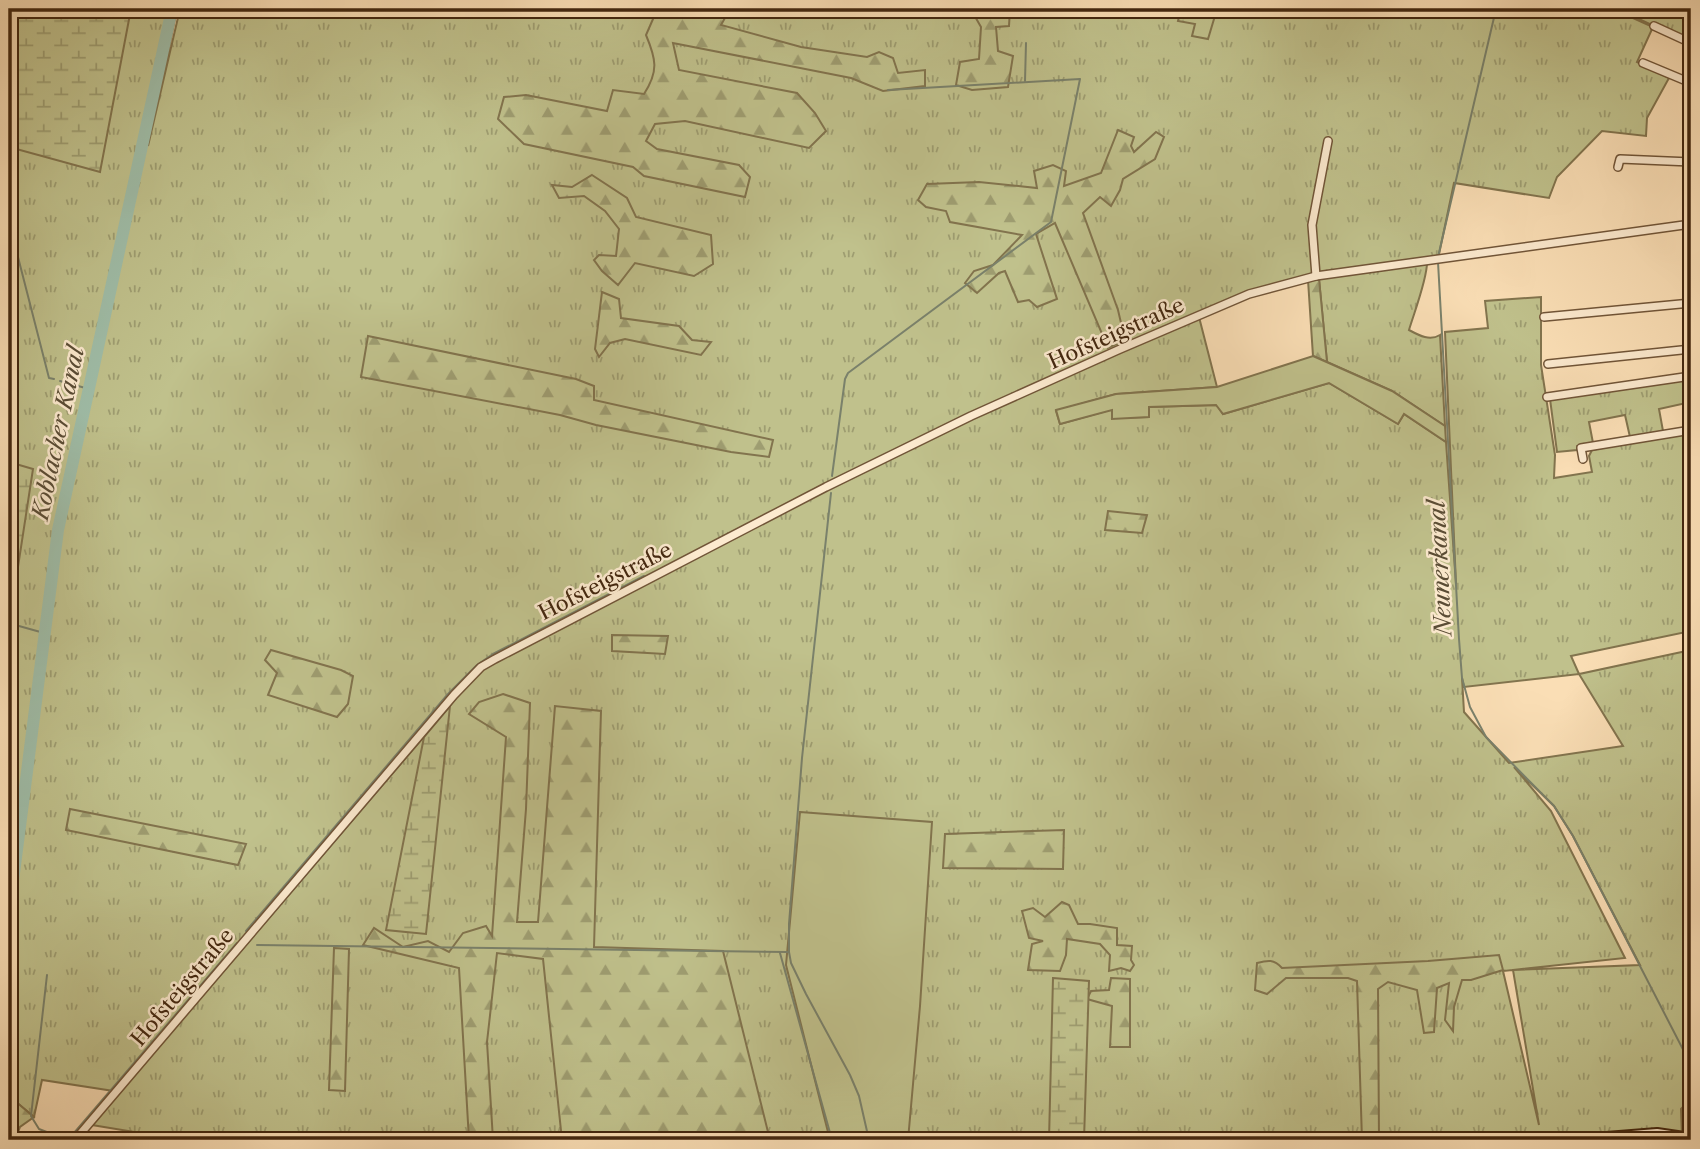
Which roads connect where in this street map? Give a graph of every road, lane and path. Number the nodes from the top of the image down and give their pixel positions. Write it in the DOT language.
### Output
graph roads {
  1 [pos="1654,26"];
  2 [pos="1691,43"];
  3 [pos="1643,63"];
  4 [pos="1691,83"];
  5 [pos="1328,141"];
  6 [pos="1691,163"];
  7 [pos="1618,167"];
  8 [pos="1691,224"];
  9 [pos="1316,276"];
  10 [pos="1691,303"];
  11 [pos="1544,317"];
  12 [pos="1691,349"];
  13 [pos="1548,364"];
  14 [pos="1691,376"];
  15 [pos="1547,397"];
  16 [pos="1691,430"];
  17 [pos="1583,459"];
  18 [pos="1691,1139"];
  19 [pos="75,1140"];
  20 [pos="1581,1140"];
  1 -- 2 [label="street"];
  3 -- 4 [label="street"];
  5 -- 9 [label="street"];
  6 -- 7 [label="street"];
  8 -- 9 [label="street, Hofsteigstraße"];
  9 -- 19 [label="street, Hofsteigstraße"];
  10 -- 11 [label="street"];
  12 -- 13 [label="street"];
  14 -- 15 [label="street"];
  16 -- 17 [label="street"];
  18 -- 20 [label="main road"];
}
